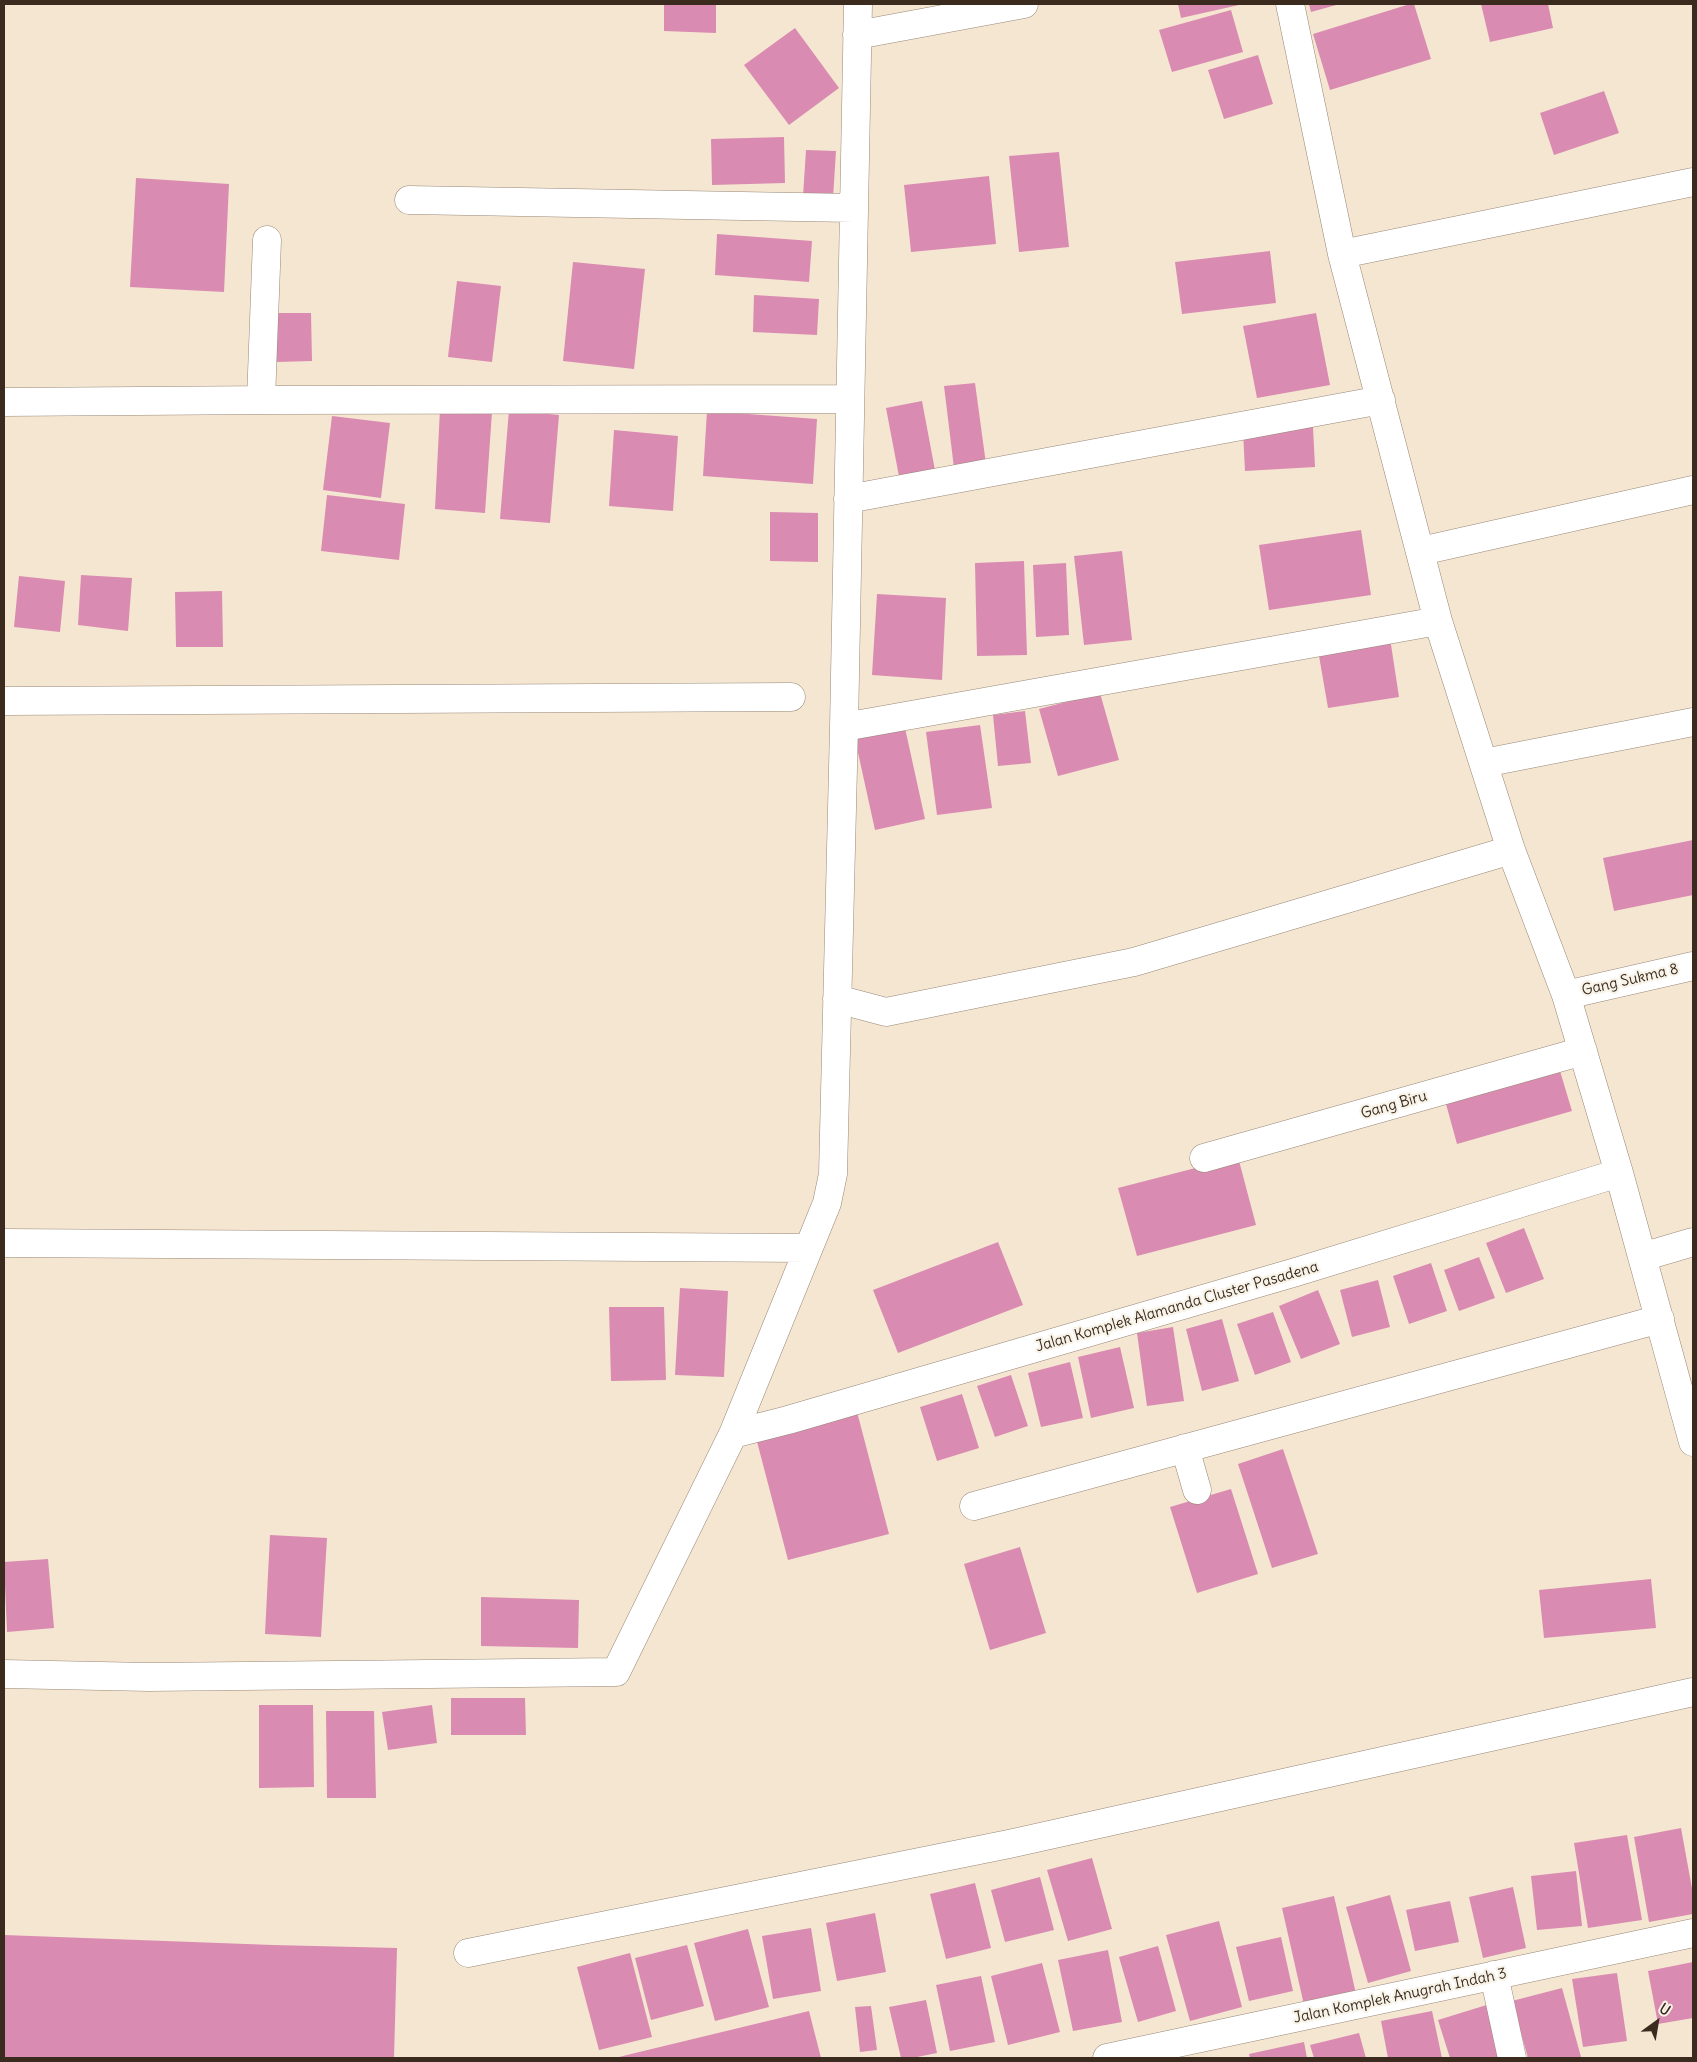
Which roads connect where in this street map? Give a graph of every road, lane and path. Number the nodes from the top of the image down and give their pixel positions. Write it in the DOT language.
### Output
graph roads {
  1 [pos="858,4"];
  2 [pos="1024,4"];
  3 [pos="1290,4"];
  4 [pos="857,35"];
  5 [pos="1693,182"];
  6 [pos="409,200"];
  7 [pos="853,208"];
  8 [pos="267,240"];
  9 [pos="1342,254"];
  10 [pos="849,399"];
  11 [pos="261,400"];
  12 [pos="1381,400"];
  13 [pos="4,402"];
  14 [pos="1693,490"];
  15 [pos="848,498"];
  16 [pos="1421,550"];
  17 [pos="1438,621"];
  18 [pos="790,697"];
  19 [pos="4,701"];
  20 [pos="1693,722"];
  21 [pos="844,727"];
  22 [pos="1484,763"];
  23 [pos="1511,850"];
  24 [pos="1693,966"];
  25 [pos="1566,995"];
  26 [pos="837,999"];
  27 [pos="1583,1051"];
  28 [pos="1204,1158"];
  29 [pos="1619,1173"];
  30 [pos="1693,1242"];
  31 [pos="4,1243"];
  32 [pos="808,1248"];
  33 [pos="1642,1257"];
  34 [pos="1660,1319"];
  35 [pos="733,1434"];
  36 [pos="1693,1442"];
  37 [pos="1185,1448"];
  38 [pos="1196,1490"];
  39 [pos="974,1506"];
  40 [pos="4,1674"];
  41 [pos="1693,1692"];
  42 [pos="1693,1933"];
  43 [pos="468,1953"];
  44 [pos="1494,1975"];
  45 [pos="1107,2058"];
  46 [pos="1512,2058"];
  1 -- 4 [label="street"];
  2 -- 4 [label="street"];
  3 -- 9 [label="street"];
  4 -- 7 [label="street"];
  5 -- 9 [label="street"];
  6 -- 7 [label="street"];
  7 -- 10 [label="street"];
  8 -- 11 [label="street"];
  9 -- 12 [label="street"];
  10 -- 11 [label="street"];
  10 -- 15 [label="street"];
  11 -- 13 [label="street"];
  12 -- 15 [label="street"];
  12 -- 16 [label="street"];
  14 -- 16 [label="street"];
  15 -- 21 [label="street"];
  16 -- 17 [label="street"];
  17 -- 21 [label="street"];
  17 -- 22 [label="street"];
  18 -- 19 [label="street"];
  20 -- 22 [label="street"];
  21 -- 26 [label="street"];
  22 -- 23 [label="street"];
  23 -- 25 [label="street"];
  23 -- 26 [label="street"];
  24 -- 25 [label="street, Gang Sukma 8"];
  25 -- 27 [label="street"];
  26 -- 32 [label="street"];
  27 -- 28 [label="street, Gang Biru"];
  27 -- 29 [label="street"];
  29 -- 33 [label="street"];
  29 -- 35 [label="street, Jalan Komplek Alamanda Cluster Pasadena"];
  30 -- 33 [label="street"];
  31 -- 32 [label="street"];
  32 -- 35 [label="street"];
  33 -- 34 [label="street"];
  34 -- 36 [label="street"];
  34 -- 37 [label="street"];
  35 -- 40 [label="street"];
  37 -- 38 [label="street"];
  37 -- 39 [label="street"];
  41 -- 43 [label="street"];
  42 -- 44 [label="street, Jalan Komplek Anugrah Indah 3"];
  44 -- 45 [label="street, Jalan Komplek Anugrah Indah 3"];
  44 -- 46 [label="street"];
}
